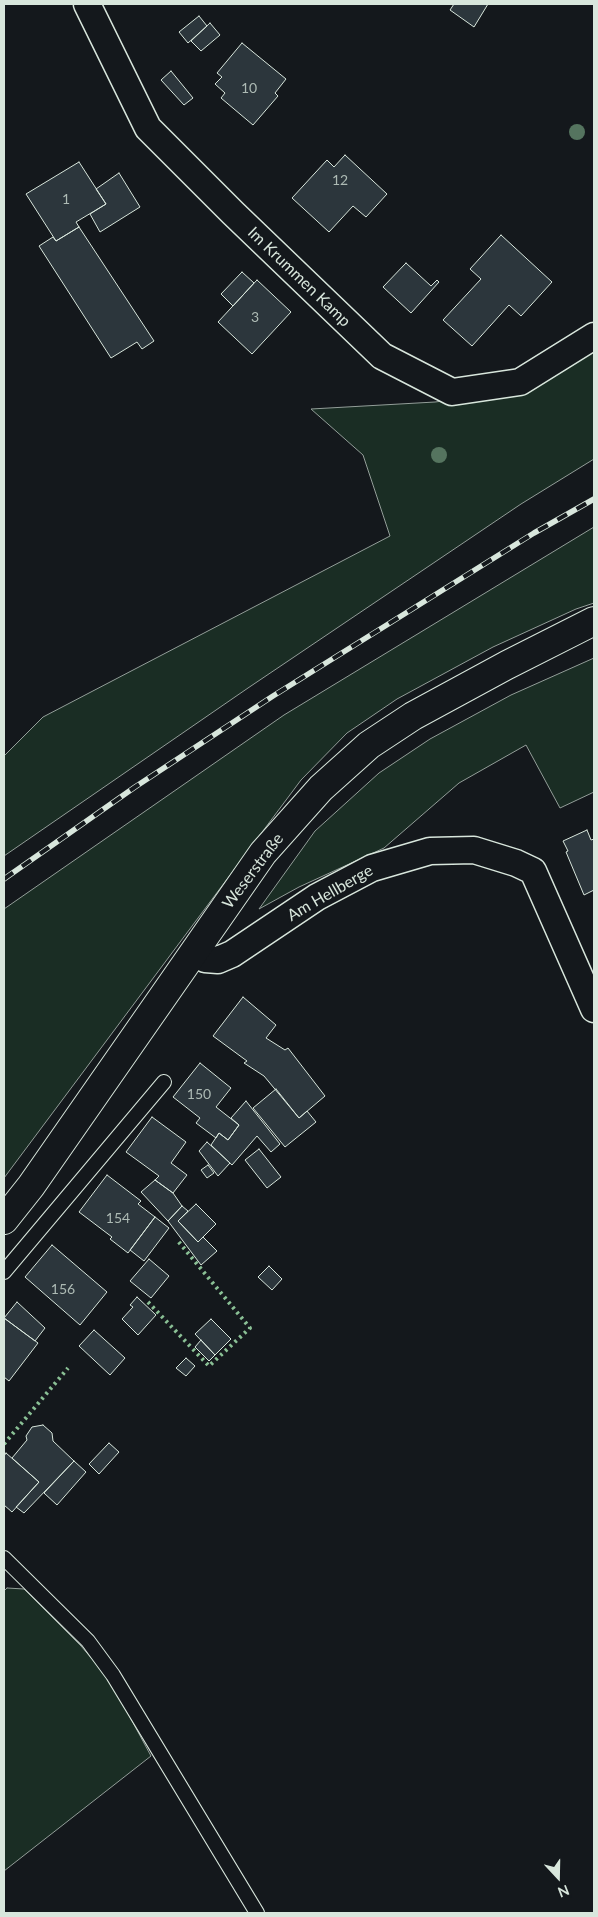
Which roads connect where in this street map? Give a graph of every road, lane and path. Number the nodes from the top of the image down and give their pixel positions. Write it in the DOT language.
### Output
graph roads {
  1 [pos="87,4"];
  2 [pos="594,336"];
  3 [pos="594,621"];
  4 [pos="194,952"];
  5 [pos="594,1009"];
  6 [pos="164,1082"];
  7 [pos="4,1220"];
  8 [pos="4,1272"];
  9 [pos="4,1558"];
  10 [pos="257,1913"];
  1 -- 2 [label="street, Im Krummen Kamp"];
  3 -- 4 [label="street, Weserstraße"];
  4 -- 5 [label="street, Am Hellberge"];
  4 -- 7 [label="street, Weserstraße"];
  6 -- 8 [label="lane"];
  9 -- 10 [label="lane"];
}
